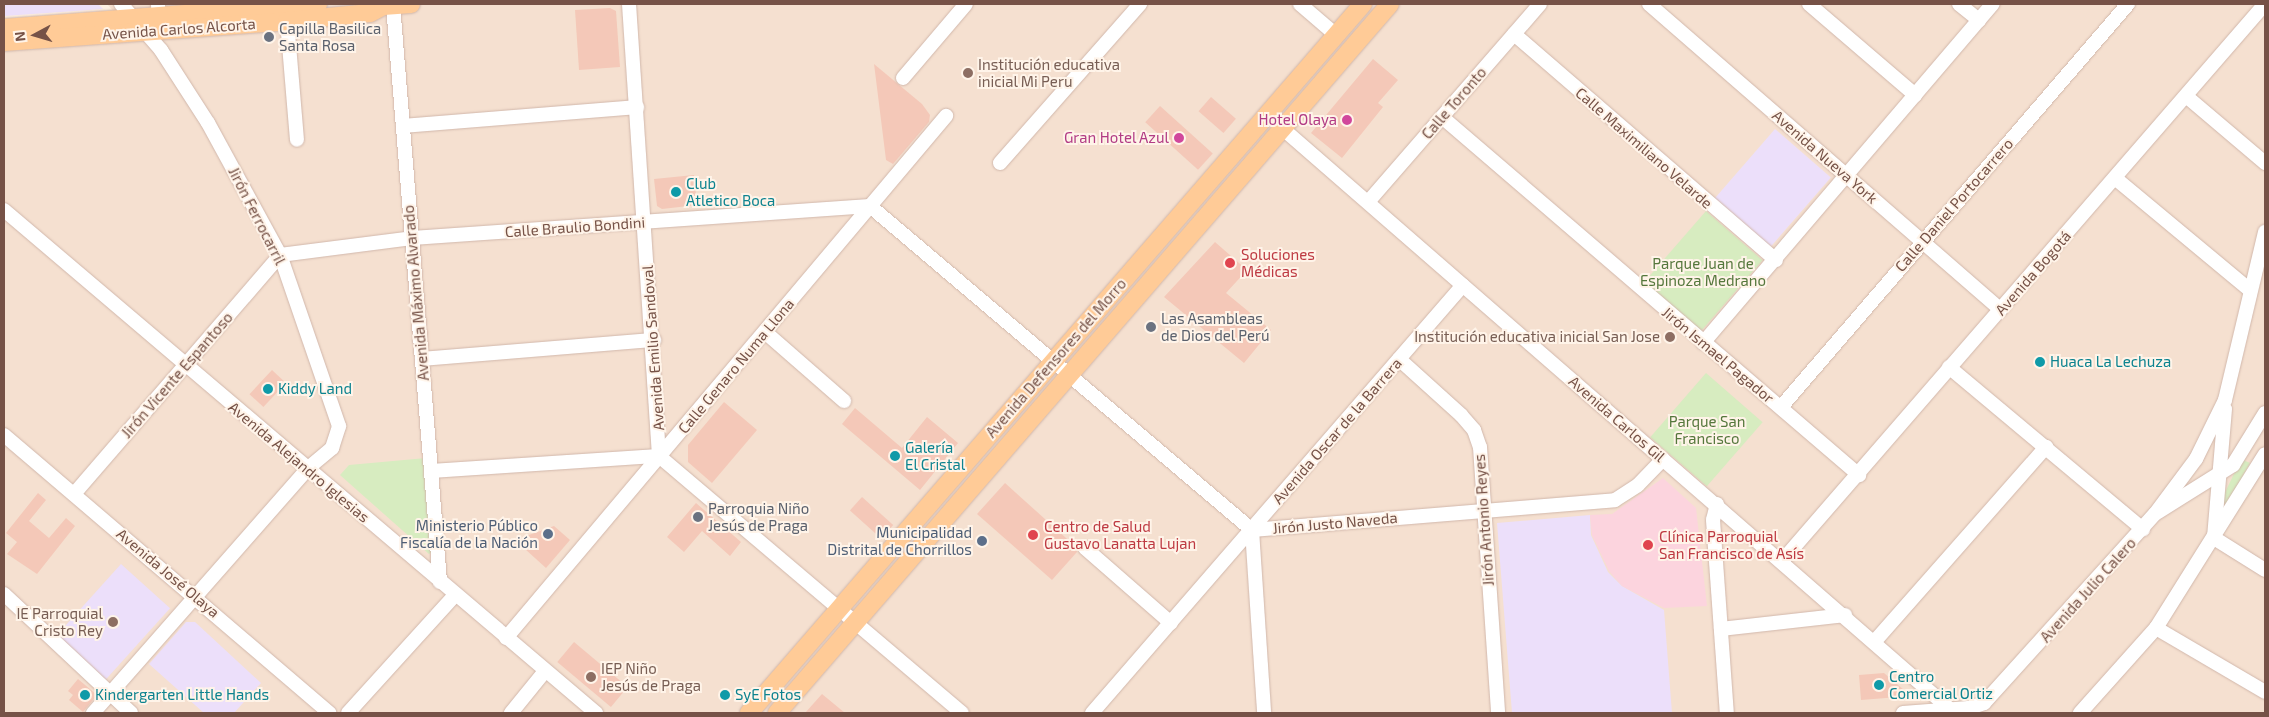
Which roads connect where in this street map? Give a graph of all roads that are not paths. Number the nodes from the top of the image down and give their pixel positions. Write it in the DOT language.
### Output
graph roads {
  1 [pos="121,4"];
  2 [pos="318,4"];
  3 [pos="410,4"];
  4 [pos="629,4"];
  5 [pos="966,4"];
  6 [pos="1140,4"];
  7 [pos="1300,4"];
  8 [pos="1363,4"];
  9 [pos="1390,4"];
  10 [pos="1540,4"];
  11 [pos="1649,4"];
  12 [pos="1809,4"];
  13 [pos="1959,4"];
  14 [pos="1993,4"];
  15 [pos="2265,4"];
  16 [pos="387,5"];
  17 [pos="2123,5"];
  18 [pos="151,19"];
  19 [pos="1979,20"];
  20 [pos="287,21"];
  21 [pos="4,28"];
  22 [pos="1514,34"];
  23 [pos="1336,35"];
  24 [pos="4,42"];
  25 [pos="903,78"];
  26 [pos="1915,95"];
  27 [pos="2186,96"];
  28 [pos="636,106"];
  29 [pos="946,116"];
  30 [pos="1442,116"];
  31 [pos="403,126"];
  32 [pos="1282,128"];
  33 [pos="297,140"];
  34 [pos="1000,163"];
  35 [pos="2265,163"];
  36 [pos="1846,175"];
  37 [pos="2116,176"];
  38 [pos="1368,202"];
  39 [pos="870,206"];
  40 [pos="4,210"];
  41 [pos="644,223"];
  42 [pos="2265,232"];
  43 [pos="412,238"];
  44 [pos="1922,241"];
  45 [pos="280,255"];
  46 [pos="1776,260"];
  47 [pos="1463,285"];
  48 [pos="2250,290"];
  49 [pos="2001,310"];
  50 [pos="766,332"];
  51 [pos="654,340"];
  52 [pos="1703,344"];
  53 [pos="422,359"];
  54 [pos="1399,359"];
  55 [pos="1052,363"];
  56 [pos="185,365"];
  57 [pos="1948,368"];
  58 [pos="1068,376"];
  59 [pos="2225,400"];
  60 [pos="844,401"];
  61 [pos="1781,407"];
  62 [pos="2265,413"];
  63 [pos="4,435"];
  64 [pos="2248,445"];
  65 [pos="2046,447"];
  66 [pos="2265,453"];
  67 [pos="659,456"];
  68 [pos="1663,459"];
  69 [pos="307,469"];
  70 [pos="431,471"];
  71 [pos="1859,475"];
  72 [pos="2218,476"];
  73 [pos="74,494"];
  74 [pos="1717,504"];
  75 [pos="1484,510"];
  76 [pos="2155,514"];
  77 [pos="2143,529"];
  78 [pos="1252,530"];
  79 [pos="2214,538"];
  80 [pos="1085,548"];
  81 [pos="1782,560"];
  82 [pos="2265,570"];
  83 [pos="440,582"];
  84 [pos="4,594"];
  85 [pos="455,595"];
  86 [pos="196,596"];
  87 [pos="839,610"];
  88 [pos="1845,615"];
  89 [pos="854,623"];
  90 [pos="1170,623"];
  91 [pos="2156,628"];
  92 [pos="1721,629"];
  93 [pos="506,638"];
  94 [pos="1875,641"];
  95 [pos="545,671"];
  96 [pos="2265,692"];
  97 [pos="109,693"];
  98 [pos="1951,710"];
  99 [pos="93,713"];
  100 [pos="131,713"];
  101 [pos="330,713"];
  102 [pos="348,713"];
  103 [pos="511,713"];
  104 [pos="596,713"];
  105 [pos="749,713"];
  106 [pos="777,713"];
  107 [pos="962,713"];
  108 [pos="1092,713"];
  109 [pos="1264,713"];
  110 [pos="1498,713"];
  111 [pos="1727,713"];
  112 [pos="1903,713"];
  113 [pos="2080,713"];
  1 -- 18 [label="street, Jirón Ferrocarril"];
  2 -- 18 [label="main road, Avenida Carlos Alcorta"];
  3 -- 16 [label="main road, Avenida Carlos Alcorta"];
  4 -- 28 [label="street, Avenida Emilio Sandoval"];
  5 -- 25 [label="street"];
  6 -- 34 [label="street"];
  7 -- 23 [label="street"];
  8 -- 23 [label="main road, Avenida Defensores del Morro"];
  9 -- 32 [label="main road, Avenida Defensores del Morro"];
  10 -- 22 [label="street, Calle Toronto"];
  11 -- 36 [label="street, Avenida Nueva York"];
  12 -- 26 [label="street"];
  13 -- 19 [label="street"];
  14 -- 19 [label="street"];
  15 -- 27 [label="street, Avenida Bogotá"];
  16 -- 20 [label="main road, Avenida Carlos Alcorta"];
  16 -- 31 [label="street, Avenida Máximo Alvarado"];
  17 -- 44 [label="street, Calle Daniel Portocarrero"];
  18 -- 20 [label="main road, Avenida Carlos Alcorta"];
  18 -- 21 [label="main road, Avenida Carlos Alcorta"];
  18 -- 24 [label="main road, Avenida Carlos Alcorta"];
  18 -- 45 [label="street, Jirón Ferrocarril"];
  19 -- 26 [label="street"];
  20 -- 33 [label="street"];
  22 -- 30 [label="street, Calle Toronto"];
  22 -- 46 [label="street, Calle Maximiliano Velarde"];
  23 -- 55 [label="main road, Avenida Defensores del Morro"];
  26 -- 36 [label="street"];
  27 -- 35 [label="street"];
  27 -- 37 [label="street, Avenida Bogotá"];
  28 -- 31 [label="street"];
  28 -- 41 [label="street, Avenida Emilio Sandoval"];
  29 -- 39 [label="street, Calle Genaro Numa Llona"];
  30 -- 38 [label="street, Calle Toronto"];
  30 -- 52 [label="street, Jirón Ismael Pagador"];
  31 -- 43 [label="street, Avenida Máximo Alvarado"];
  32 -- 38 [label="street, Avenida Carlos Gil"];
  32 -- 58 [label="main road, Avenida Defensores del Morro"];
  36 -- 44 [label="street, Avenida Nueva York"];
  36 -- 46 [label="street"];
  37 -- 48 [label="street"];
  37 -- 49 [label="street, Avenida Bogotá"];
  38 -- 47 [label="street, Avenida Carlos Gil"];
  39 -- 41 [label="street, Calle Braulio Bondini"];
  39 -- 50 [label="street, Calle Genaro Numa Llona"];
  39 -- 55 [label="street, Jirón Justo Naveda"];
  40 -- 56 [label="street, Avenida Alejandro Iglesias"];
  41 -- 43 [label="street, Calle Braulio Bondini"];
  41 -- 51 [label="street, Avenida Emilio Sandoval"];
  42 -- 48 [label="street, Avenida Julio Calero"];
  43 -- 45 [label="street, Calle Braulio Bondini"];
  43 -- 53 [label="street, Avenida Máximo Alvarado"];
  44 -- 49 [label="street, Avenida Nueva York"];
  44 -- 61 [label="street, Calle Daniel Portocarrero"];
  45 -- 56 [label="street, Jirón Vicente Espantoso"];
  45 -- 69 [label="street, Jirón Ferrocarril"];
  46 -- 52 [label="street"];
  47 -- 54 [label="street, Avenida Oscar de la Barrera"];
  47 -- 68 [label="street, Avenida Carlos Gil"];
  48 -- 59 [label="street, Avenida Julio Calero"];
  49 -- 57 [label="street, Avenida Bogotá"];
  50 -- 60 [label="street"];
  50 -- 67 [label="street, Calle Genaro Numa Llona"];
  51 -- 53 [label="street"];
  51 -- 67 [label="street, Avenida Emilio Sandoval"];
  52 -- 61 [label="street, Jirón Ismael Pagador"];
  53 -- 70 [label="street, Avenida Máximo Alvarado"];
  54 -- 75 [label="street, Jirón Antonio Reyes"];
  54 -- 78 [label="street, Avenida Oscar de la Barrera"];
  55 -- 58 [label="street, Jirón Justo Naveda"];
  55 -- 87 [label="main road, Avenida Defensores del Morro"];
  56 -- 69 [label="street, Avenida Alejandro Iglesias"];
  56 -- 73 [label="street, Jirón Vicente Espantoso"];
  57 -- 65 [label="street"];
  57 -- 71 [label="street, Avenida Bogotá"];
  58 -- 78 [label="street, Jirón Justo Naveda"];
  58 -- 89 [label="main road, Avenida Defensores del Morro"];
  59 -- 72 [label="street, Avenida Julio Calero"];
  59 -- 76 [label="street, Avenida Julio Calero"];
  61 -- 71 [label="street, Jirón Ismael Pagador"];
  62 -- 64 [label="street"];
  63 -- 73 [label="street, Avenida José Olaya"];
  64 -- 66 [label="street"];
  64 -- 72 [label="street"];
  65 -- 77 [label="street"];
  65 -- 94 [label="street"];
  66 -- 79 [label="street"];
  67 -- 70 [label="street"];
  67 -- 87 [label="street"];
  67 -- 93 [label="street, Calle Genaro Numa Llona"];
  68 -- 74 [label="street, Avenida Carlos Gil"];
  68 -- 75 [label="street, Jirón Justo Naveda"];
  69 -- 83 [label="street, Avenida Alejandro Iglesias"];
  69 -- 86 [label="street, Jirón Ferrocarril"];
  70 -- 83 [label="street, Avenida Máximo Alvarado"];
  71 -- 81 [label="street, Avenida Bogotá"];
  72 -- 76 [label="street"];
  72 -- 79 [label="street, Avenida Julio Calero"];
  73 -- 86 [label="street, Avenida José Olaya"];
  74 -- 81 [label="street, Avenida Carlos Gil"];
  74 -- 92 [label="street"];
  75 -- 78 [label="street, Jirón Justo Naveda"];
  75 -- 110 [label="street, Jirón Antonio Reyes"];
  76 -- 77 [label="street, Avenida Julio Calero"];
  77 -- 98 [label="street, Avenida Julio Calero"];
  78 -- 90 [label="street, Avenida Oscar de la Barrera"];
  78 -- 109 [label="street"];
  79 -- 82 [label="street"];
  79 -- 91 [label="street"];
  80 -- 90 [label="street"];
  81 -- 88 [label="street, Avenida Carlos Gil"];
  83 -- 85 [label="street, Avenida Alejandro Iglesias"];
  84 -- 97 [label="street"];
  85 -- 93 [label="street, Avenida Alejandro Iglesias"];
  85 -- 102 [label="street"];
  86 -- 97 [label="street, Jirón Ferrocarril"];
  86 -- 101 [label="street, Avenida José Olaya"];
  87 -- 89 [label="street"];
  87 -- 105 [label="main road, Avenida Defensores del Morro"];
  88 -- 92 [label="street"];
  88 -- 94 [label="street, Avenida Carlos Gil"];
  89 -- 106 [label="main road, Avenida Defensores del Morro"];
  89 -- 107 [label="street"];
  90 -- 108 [label="street, Avenida Oscar de la Barrera"];
  91 -- 96 [label="street"];
  91 -- 113 [label="street"];
  92 -- 111 [label="street"];
  93 -- 95 [label="street, Avenida Alejandro Iglesias"];
  94 -- 98 [label="street, Avenida Carlos Gil"];
  95 -- 103 [label="street"];
  95 -- 104 [label="street, Avenida Alejandro Iglesias"];
  97 -- 99 [label="street, Jirón Ferrocarril"];
  97 -- 100 [label="street"];
  98 -- 112 [label="street, Avenida Julio Calero"];
}
